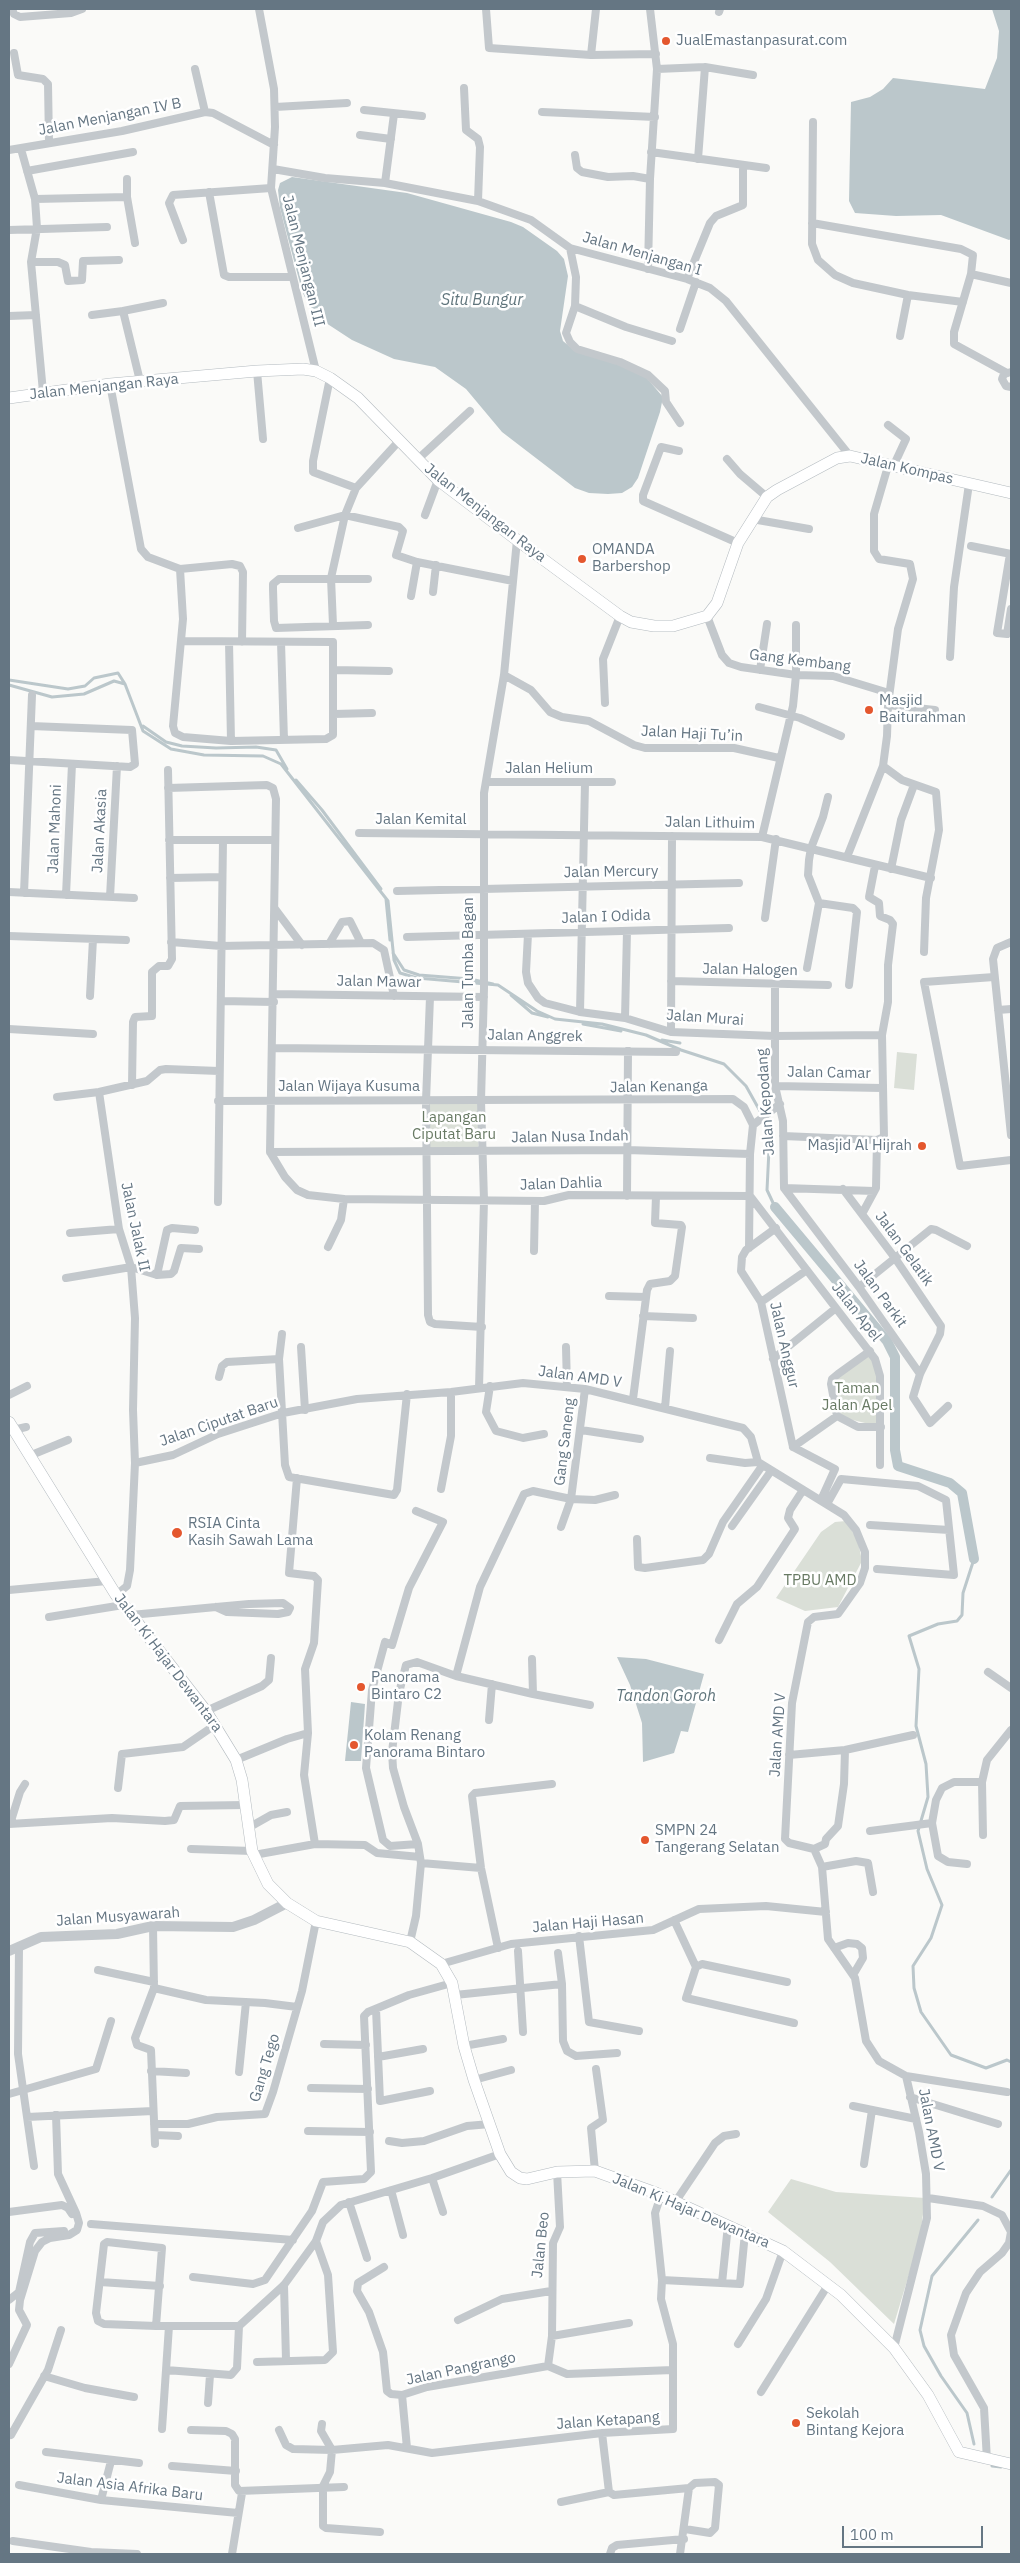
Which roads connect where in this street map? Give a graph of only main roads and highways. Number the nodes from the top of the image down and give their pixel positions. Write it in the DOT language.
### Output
graph roads {
  1 [pos="9,398"];
  2 [pos="1011,493"];
  3 [pos="707,616"];
  4 [pos="11,1426"];
  5 [pos="1011,2464"];
  1 -- 3 [label="main road, Jalan Menjangan Raya"];
  2 -- 3 [label="main road, Jalan Kompas"];
  4 -- 5 [label="main road, Jalan Ki Hajar Dewantara"];
}
